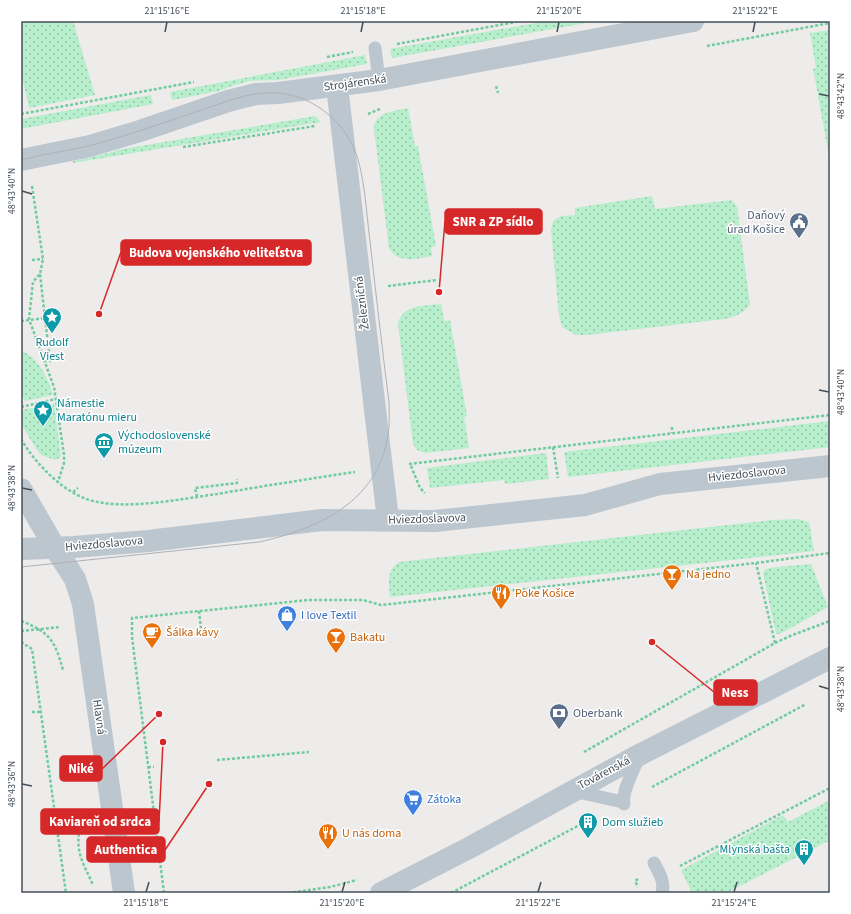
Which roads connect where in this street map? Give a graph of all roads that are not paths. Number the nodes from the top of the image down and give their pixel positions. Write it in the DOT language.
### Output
graph roads {
  1 [pos="693,21"];
  2 [pos="374,48"];
  3 [pos="379,80"];
  4 [pos="337,86"];
  5 [pos="26,169"];
  6 [pos="830,466"];
  7 [pos="21,489"];
  8 [pos="388,520"];
  9 [pos="56,548"];
  10 [pos="21,549"];
  11 [pos="830,658"];
  12 [pos="641,754"];
  13 [pos="571,791"];
  14 [pos="654,863"];
  15 [pos="124,893"];
  16 [pos="381,893"];
  17 [pos="662,893"];
  1 -- 3 [label="street, Strojárenská"];
  2 -- 3 [label="lane"];
  3 -- 4 [label="street, Strojárenská"];
  4 -- 5 [label="street, Strojárenská"];
  4 -- 8 [label="street, Železničná"];
  6 -- 8 [label="street, Hviezdoslavova"];
  7 -- 9 [label="street"];
  8 -- 9 [label="street, Hviezdoslavova"];
  9 -- 10 [label="street, Hviezdoslavova"];
  9 -- 15 [label="street, Hlavná"];
  11 -- 12 [label="street, Továrenská"];
  12 -- 13 [label="street, Továrenská"];
  12 -- 13 [label="lane"];
  13 -- 16 [label="street, Továrenská"];
  14 -- 17 [label="lane"];
}
